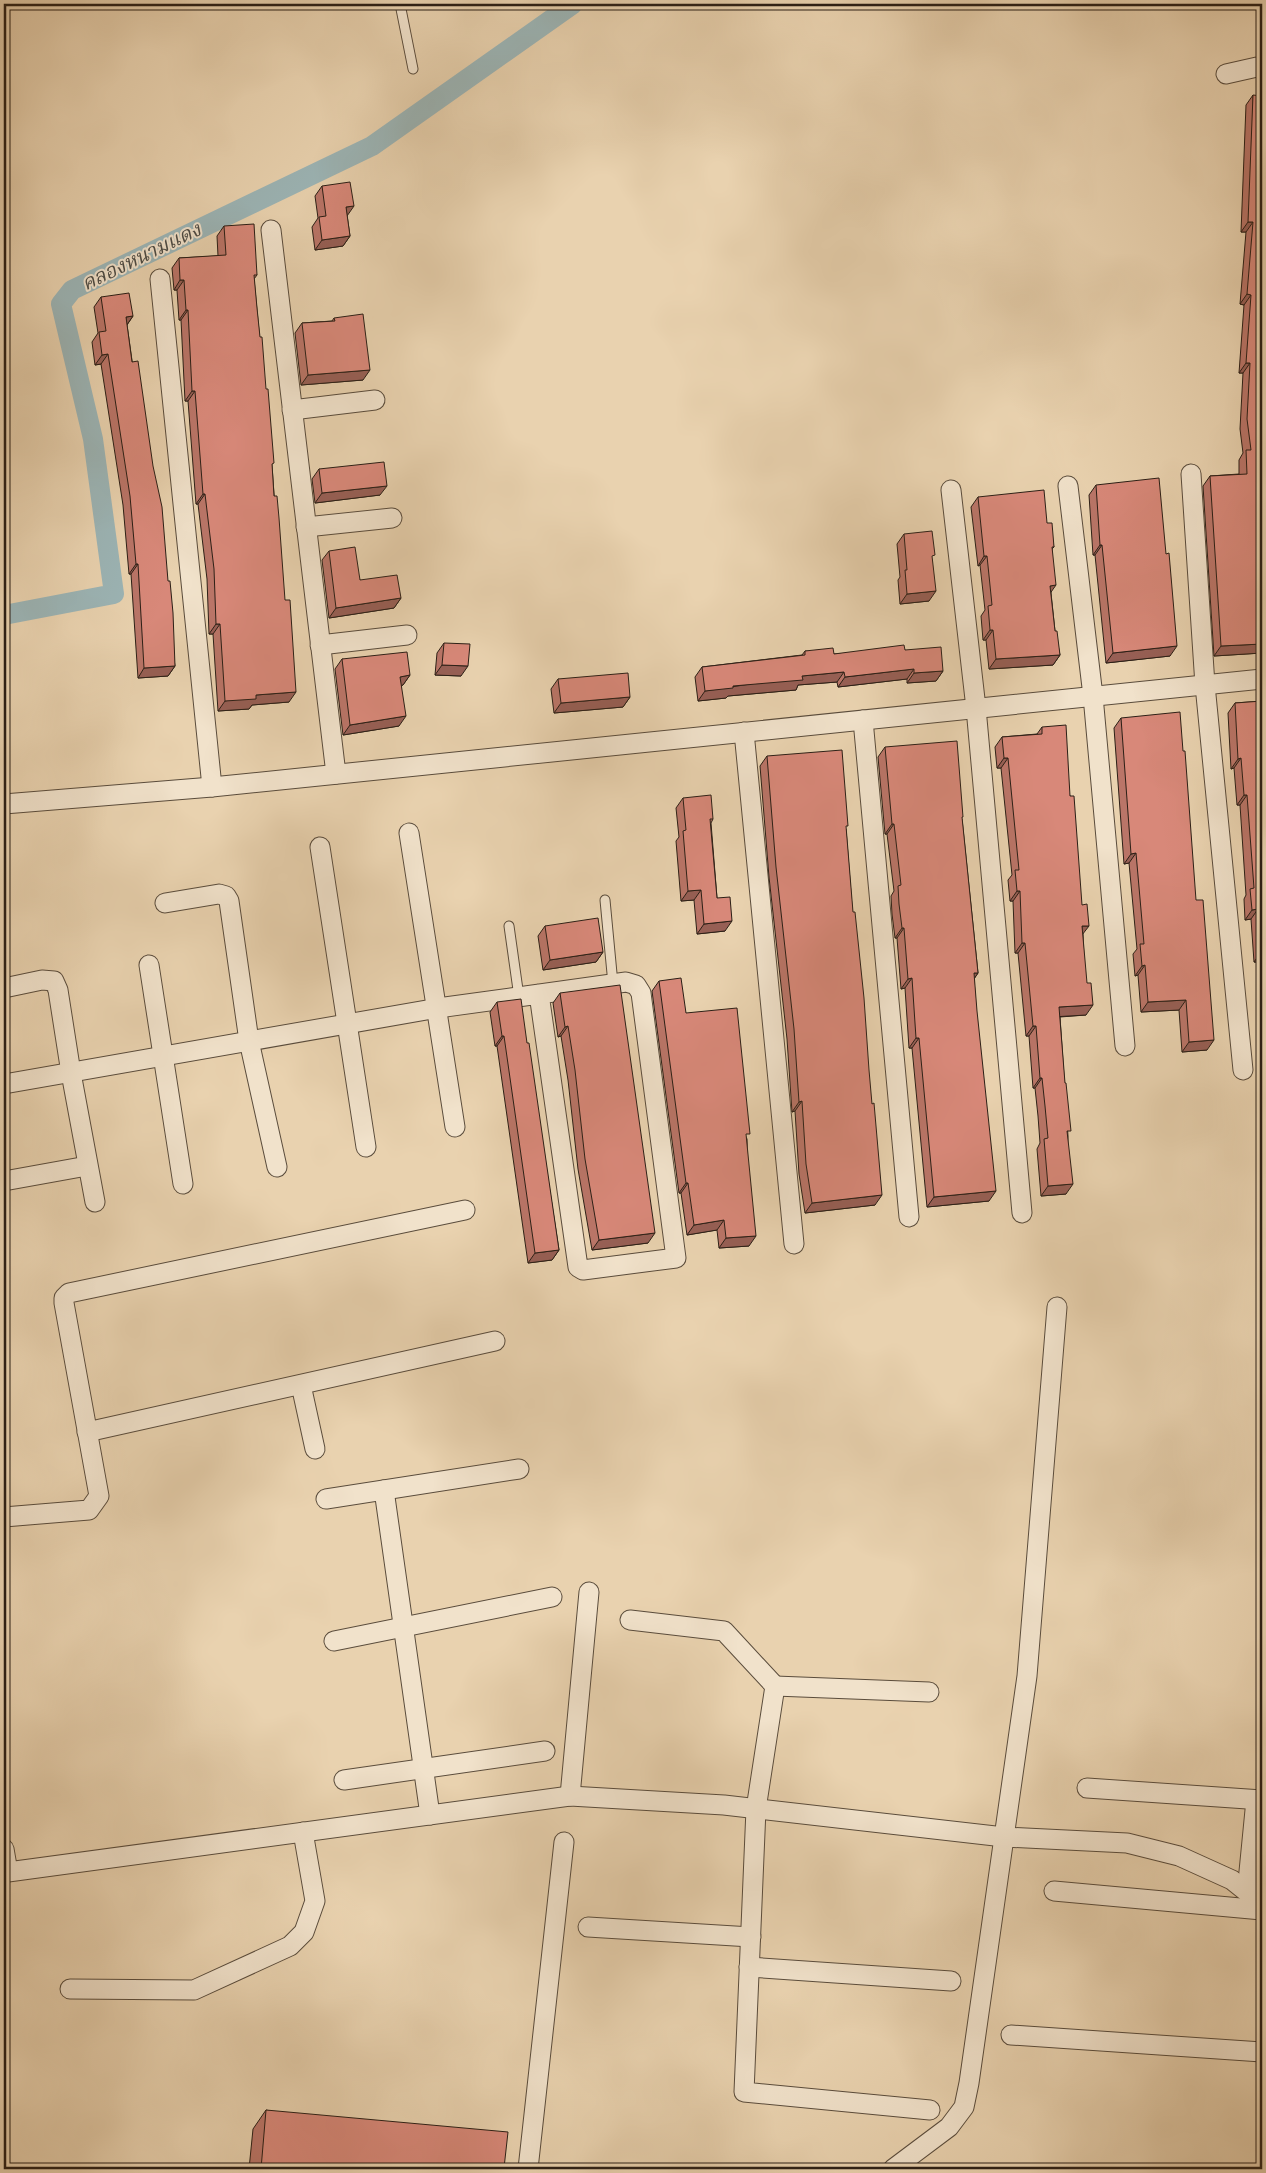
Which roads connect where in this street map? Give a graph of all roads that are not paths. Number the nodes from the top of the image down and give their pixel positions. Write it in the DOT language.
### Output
graph roads {
  1 [pos="400,4"];
  2 [pos="413,69"];
  3 [pos="1262,69"];
  4 [pos="1226,74"];
  5 [pos="271,230"];
  6 [pos="160,279"];
  7 [pos="375,400"];
  8 [pos="292,410"];
  9 [pos="1191,474"];
  10 [pos="1068,486"];
  11 [pos="951,490"];
  12 [pos="392,518"];
  13 [pos="306,527"];
  14 [pos="407,635"];
  15 [pos="320,645"];
  16 [pos="1262,679"];
  17 [pos="1205,685"];
  18 [pos="1093,696"];
  19 [pos="976,708"];
  20 [pos="863,720"];
  21 [pos="744,732"];
  22 [pos="336,774"];
  23 [pos="212,787"];
  24 [pos="4,804"];
  25 [pos="410,832"];
  26 [pos="320,847"];
  27 [pos="605,900"];
  28 [pos="165,903"];
  29 [pos="508,926"];
  30 [pos="149,965"];
  31 [pos="613,984"];
  32 [pos="4,988"];
  33 [pos="539,994"];
  34 [pos="519,997"];
  35 [pos="438,1008"];
  36 [pos="347,1024"];
  37 [pos="249,1041"];
  38 [pos="1125,1046"];
  39 [pos="163,1056"];
  40 [pos="1243,1070"];
  41 [pos="71,1073"];
  42 [pos="4,1084"];
  43 [pos="454,1127"];
  44 [pos="366,1147"];
  45 [pos="87,1166"];
  46 [pos="277,1167"];
  47 [pos="4,1181"];
  48 [pos="183,1184"];
  49 [pos="95,1202"];
  50 [pos="465,1210"];
  51 [pos="1022,1213"];
  52 [pos="909,1217"];
  53 [pos="794,1244"];
  54 [pos="1057,1307"];
  55 [pos="495,1341"];
  56 [pos="301,1384"];
  57 [pos="87,1432"];
  58 [pos="314,1449"];
  59 [pos="519,1469"];
  60 [pos="384,1490"];
  61 [pos="326,1499"];
  62 [pos="4,1517"];
  63 [pos="589,1592"];
  64 [pos="552,1597"];
  65 [pos="630,1620"];
  66 [pos="405,1627"];
  67 [pos="334,1641"];
  68 [pos="775,1686"];
  69 [pos="929,1692"];
  70 [pos="545,1751"];
  71 [pos="424,1769"];
  72 [pos="344,1780"];
  73 [pos="1087,1788"];
  74 [pos="570,1796"];
  75 [pos="1259,1800"];
  76 [pos="756,1808"];
  77 [pos="430,1815"];
  78 [pos="304,1832"];
  79 [pos="1004,1837"];
  80 [pos="564,1842"];
  81 [pos="4,1849"];
  82 [pos="6,1872"];
  83 [pos="1054,1891"];
  84 [pos="1255,1898"];
  85 [pos="1262,1910"];
  86 [pos="588,1927"];
  87 [pos="751,1936"];
  88 [pos="749,1967"];
  89 [pos="951,1981"];
  90 [pos="70,1989"];
  91 [pos="1011,2035"];
  92 [pos="1262,2052"];
  93 [pos="930,2110"];
  94 [pos="528,2169"];
  95 [pos="893,2169"];
  1 -- 2 [label="lane"];
  3 -- 4 [label="street"];
  5 -- 8 [label="street"];
  6 -- 23 [label="street"];
  7 -- 8 [label="street"];
  8 -- 13 [label="street"];
  9 -- 17 [label="street"];
  10 -- 18 [label="street"];
  11 -- 19 [label="street"];
  12 -- 13 [label="street"];
  13 -- 15 [label="street"];
  14 -- 15 [label="street"];
  15 -- 22 [label="street"];
  16 -- 17 [label="street"];
  17 -- 18 [label="street"];
  17 -- 40 [label="street"];
  18 -- 19 [label="street"];
  18 -- 38 [label="street"];
  19 -- 20 [label="street"];
  19 -- 51 [label="street"];
  20 -- 21 [label="street"];
  20 -- 52 [label="street"];
  21 -- 22 [label="street"];
  21 -- 53 [label="street"];
  22 -- 23 [label="street"];
  23 -- 24 [label="street"];
  25 -- 35 [label="street"];
  26 -- 36 [label="street"];
  27 -- 31 [label="lane"];
  28 -- 37 [label="street"];
  29 -- 34 [label="lane"];
  30 -- 39 [label="street"];
  31 -- 33 [label="street"];
  31 -- 33 [label="street"];
  32 -- 41 [label="street"];
  33 -- 34 [label="street"];
  34 -- 35 [label="street"];
  35 -- 36 [label="street"];
  35 -- 43 [label="street"];
  36 -- 37 [label="street"];
  36 -- 44 [label="street"];
  37 -- 39 [label="street"];
  37 -- 46 [label="street"];
  39 -- 41 [label="street"];
  39 -- 48 [label="street"];
  41 -- 42 [label="street"];
  41 -- 45 [label="street"];
  45 -- 47 [label="street"];
  45 -- 49 [label="street"];
  50 -- 57 [label="street"];
  54 -- 79 [label="street"];
  55 -- 56 [label="street"];
  56 -- 57 [label="street"];
  56 -- 58 [label="street"];
  57 -- 62 [label="street"];
  59 -- 60 [label="street"];
  60 -- 61 [label="street"];
  60 -- 66 [label="street"];
  63 -- 74 [label="street"];
  64 -- 66 [label="street"];
  65 -- 68 [label="street"];
  66 -- 67 [label="street"];
  66 -- 71 [label="street"];
  68 -- 69 [label="street"];
  68 -- 76 [label="street"];
  70 -- 71 [label="street"];
  71 -- 72 [label="street"];
  71 -- 77 [label="street"];
  73 -- 75 [label="street"];
  74 -- 76 [label="street"];
  74 -- 77 [label="street"];
  75 -- 84 [label="street"];
  76 -- 79 [label="street"];
  76 -- 87 [label="street"];
  77 -- 78 [label="street"];
  78 -- 82 [label="street"];
  78 -- 90 [label="street"];
  79 -- 84 [label="street"];
  79 -- 95 [label="street"];
  80 -- 94 [label="street"];
  81 -- 82 [label="street"];
  83 -- 85 [label="street"];
  86 -- 87 [label="street"];
  87 -- 88 [label="street"];
  88 -- 89 [label="street"];
  88 -- 93 [label="street"];
  91 -- 92 [label="street"];
}
